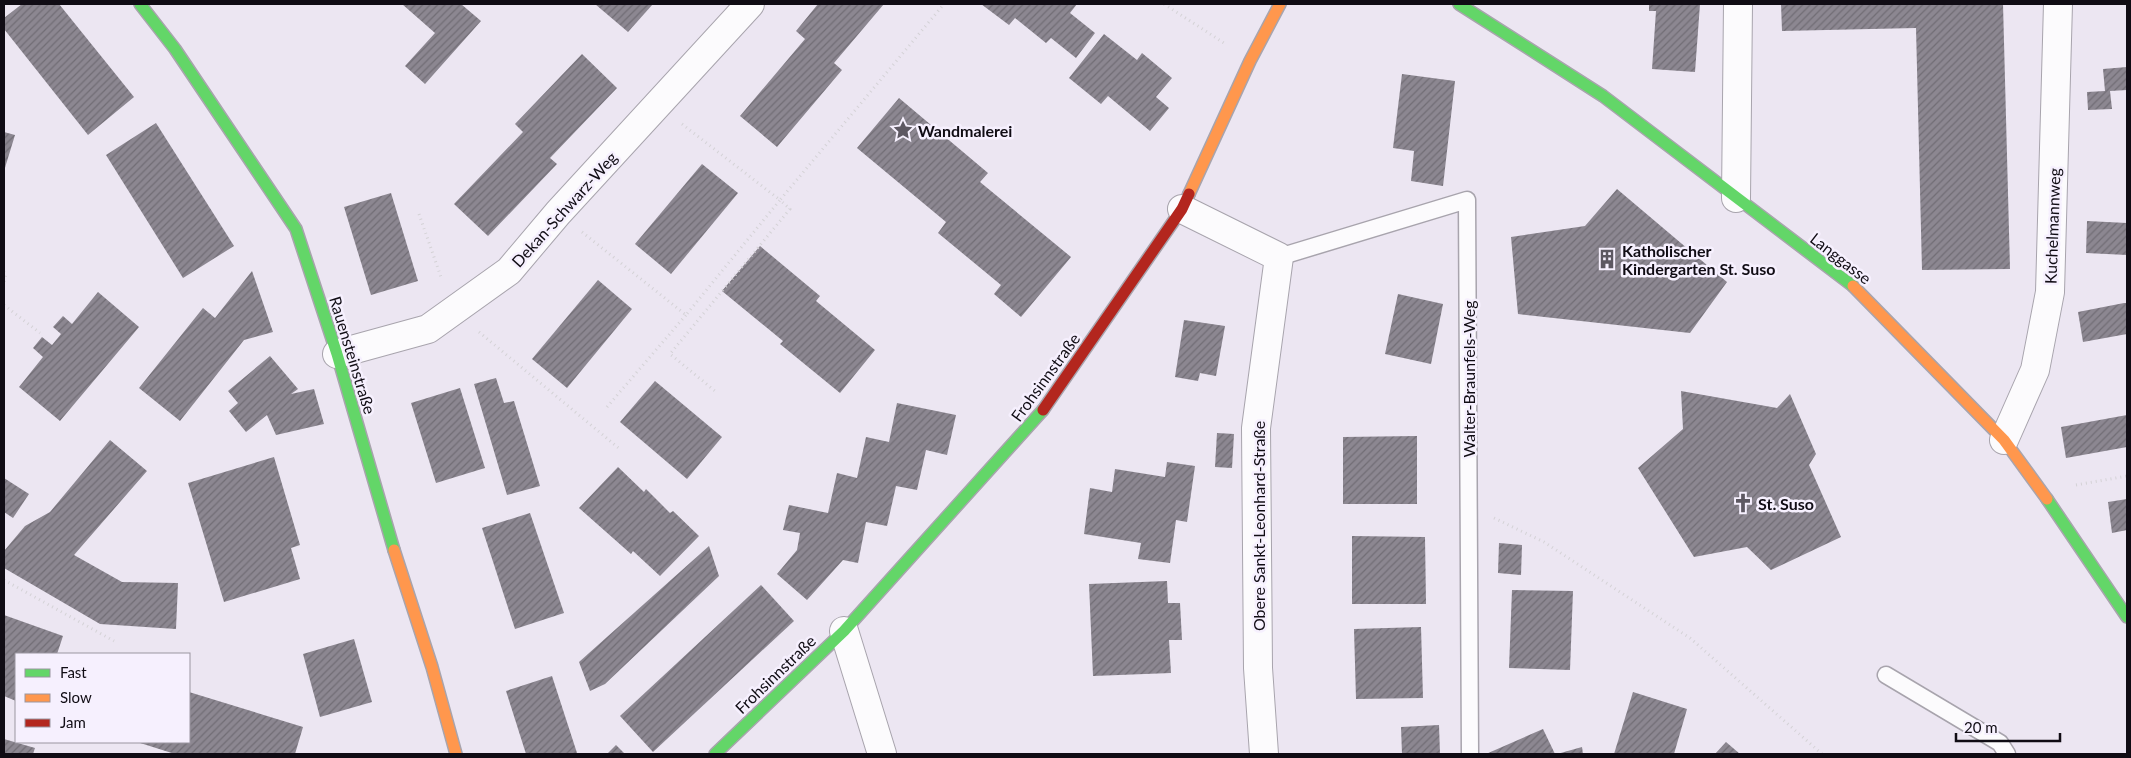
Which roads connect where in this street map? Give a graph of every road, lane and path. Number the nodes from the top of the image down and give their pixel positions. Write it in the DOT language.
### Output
graph roads {
  1 [pos="140,4"];
  2 [pos="750,4"];
  3 [pos="944,4"];
  4 [pos="1164,4"];
  5 [pos="1280,4"];
  6 [pos="1459,4"];
  7 [pos="1738,4"];
  8 [pos="2058,4"];
  9 [pos="1250,61"];
  10 [pos="658,105"];
  11 [pos="1736,198"];
  12 [pos="780,200"];
  13 [pos="1182,209"];
  14 [pos="558,213"];
  15 [pos="419,214"];
  16 [pos="1279,257"];
  17 [pos="4,272"];
  18 [pos="4,282"];
  19 [pos="4,305"];
  20 [pos="454,311"];
  21 [pos="686,315"];
  22 [pos="40,333"];
  23 [pos="337,354"];
  24 [pos="715,391"];
  25 [pos="607,407"];
  26 [pos="2004,440"];
  27 [pos="621,450"];
  28 [pos="2127,476"];
  29 [pos="2041,490"];
  30 [pos="1469,505"];
  31 [pos="4,580"];
  32 [pos="2127,617"];
  33 [pos="844,631"];
  34 [pos="114,641"];
  35 [pos="1886,675"];
  36 [pos="456,754"];
  37 [pos="715,754"];
  38 [pos="882,754"];
  39 [pos="1264,754"];
  40 [pos="1470,754"];
  41 [pos="1822,754"];
  42 [pos="2007,754"];
  1 -- 23 [label="street, Rauensteinstraße"];
  2 -- 10 [label="street, Dekan-Schwarz-Weg"];
  3 -- 12 [label="path"];
  4 -- 9 [label="path"];
  5 -- 9 [label="street, Frohsinnstraße"];
  6 -- 11 [label="street, Langgasse"];
  7 -- 11 [label="street"];
  8 -- 26 [label="street, Kuchelmannweg"];
  9 -- 13 [label="street, Frohsinnstraße"];
  10 -- 12 [label="path"];
  10 -- 14 [label="street, Dekan-Schwarz-Weg"];
  11 -- 26 [label="street, Langgasse"];
  12 -- 21 [label="path"];
  12 -- 24 [label="path"];
  13 -- 16 [label="street"];
  13 -- 33 [label="street, Frohsinnstraße"];
  14 -- 20 [label="street, Dekan-Schwarz-Weg"];
  14 -- 21 [label="path"];
  15 -- 20 [label="path"];
  16 -- 30 [label="lane, Walter-Braunfels-Weg"];
  16 -- 39 [label="street, Obere Sankt-Leonhard-Straße"];
  17 -- 18 [label="path"];
  19 -- 22 [label="path"];
  20 -- 23 [label="street, Dekan-Schwarz-Weg"];
  20 -- 27 [label="path"];
  21 -- 25 [label="path"];
  23 -- 36 [label="street, Rauensteinstraße"];
  26 -- 29 [label="street, Langgasse"];
  28 -- 29 [label="path"];
  29 -- 32 [label="street, Langgasse"];
  30 -- 40 [label="lane, Walter-Braunfels-Weg"];
  30 -- 41 [label="path"];
  31 -- 34 [label="path"];
  33 -- 37 [label="street, Frohsinnstraße"];
  33 -- 38 [label="street"];
  35 -- 42 [label="lane"];
}
